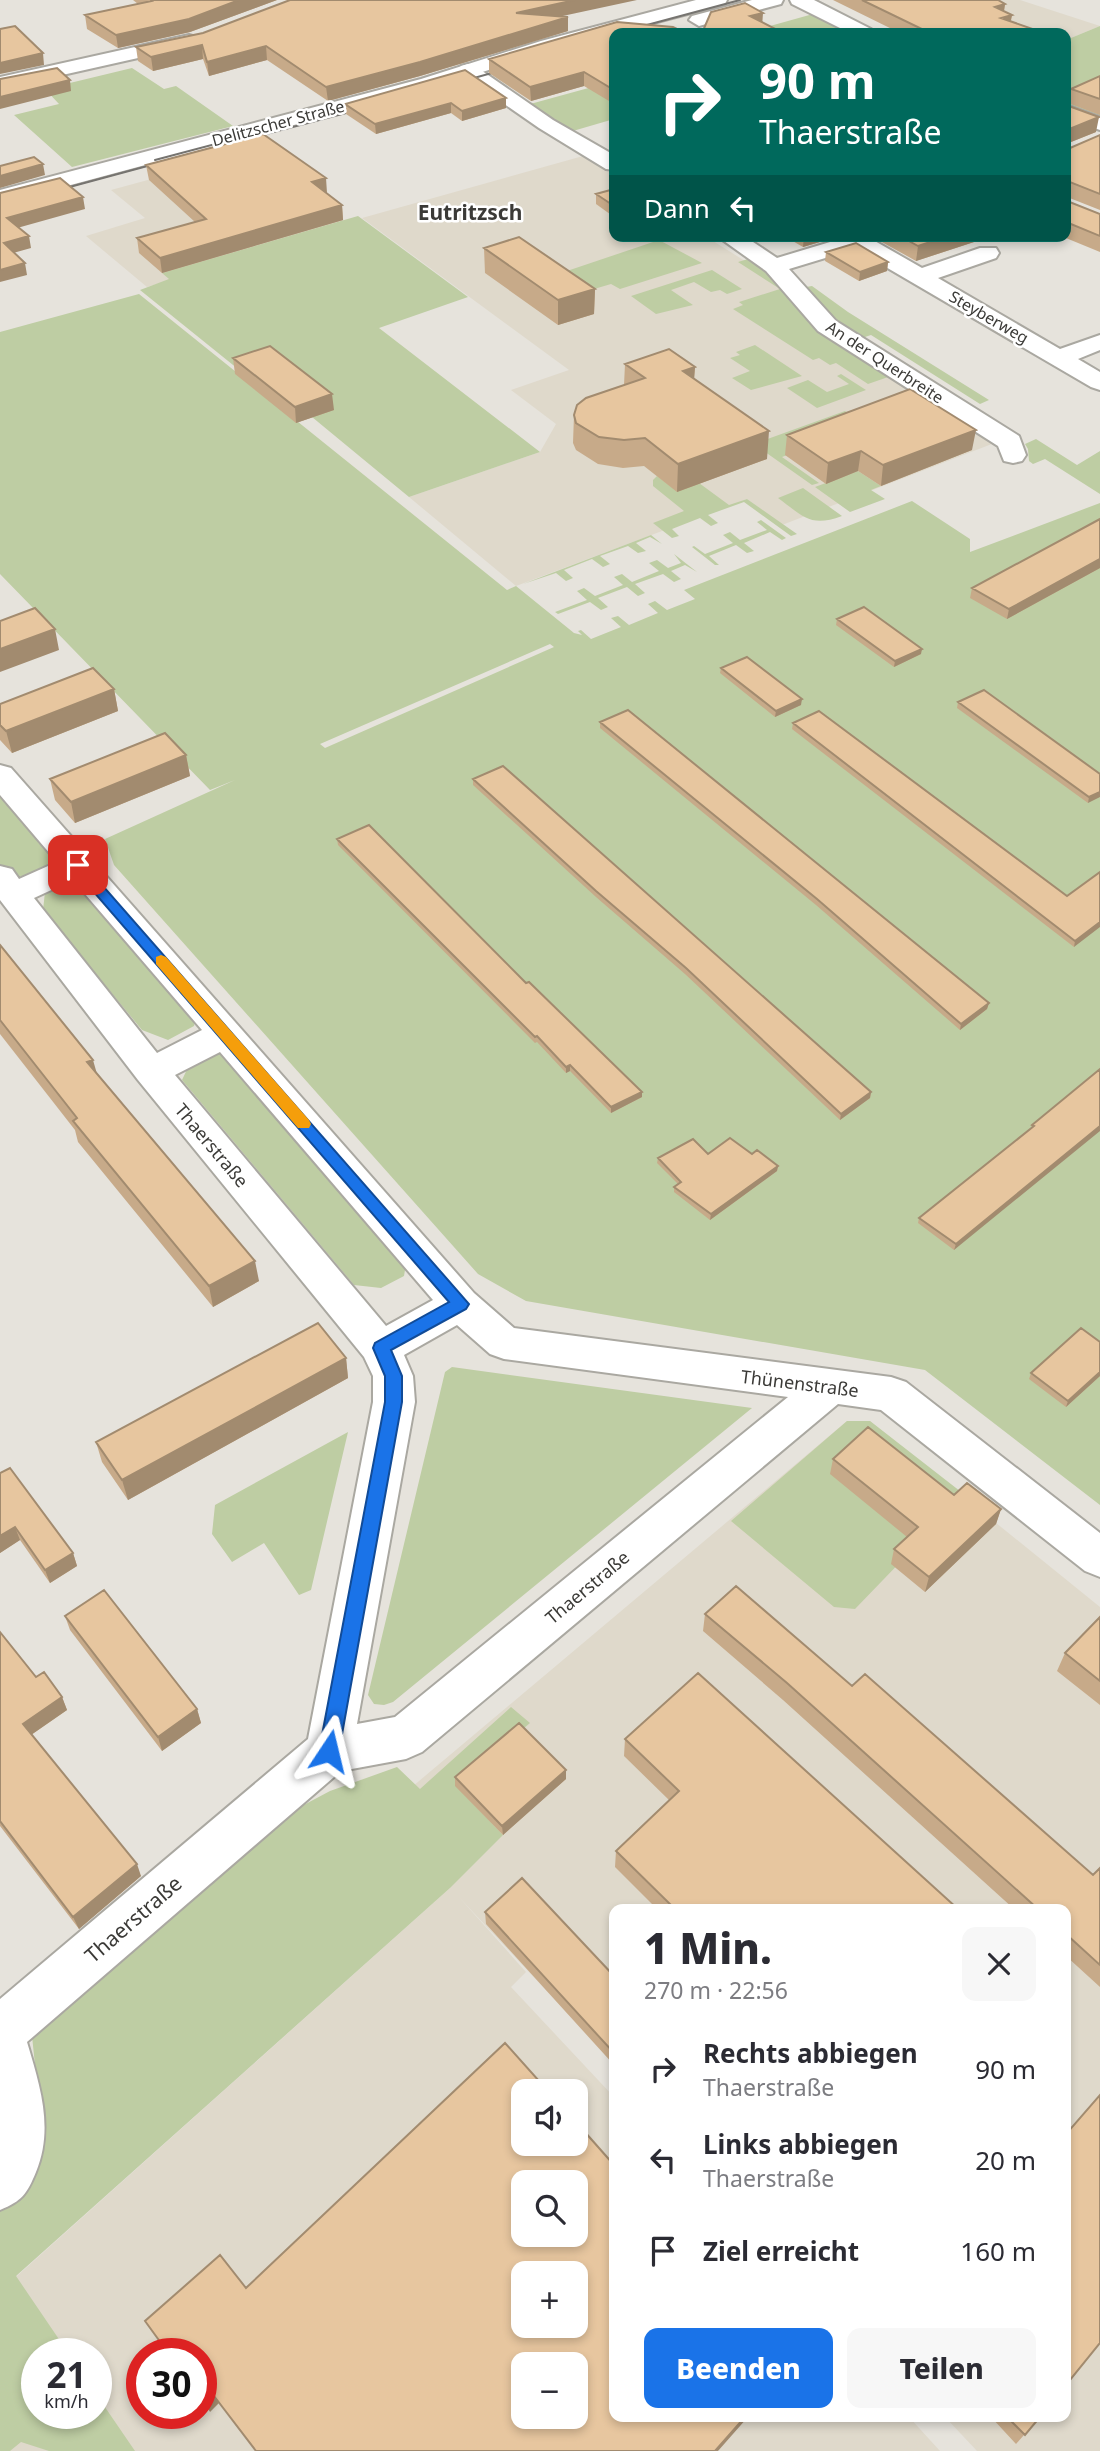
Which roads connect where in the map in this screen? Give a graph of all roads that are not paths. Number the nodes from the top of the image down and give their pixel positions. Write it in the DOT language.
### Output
graph roads {
  1 [pos="718,0"];
  2 [pos="774,0"];
  3 [pos="799,0"];
  4 [pos="612,28"];
  5 [pos="669,28"];
  6 [pos="854,28"];
  7 [pos="609,29"];
  8 [pos="209,36"];
  9 [pos="609,44"];
  10 [pos="475,75"];
  11 [pos="0,83"];
  12 [pos="1071,113"];
  13 [pos="1100,124"];
  14 [pos="609,158"];
  15 [pos="0,197"];
  16 [pos="0,210"];
  17 [pos="738,242"];
  18 [pos="845,242"];
  19 [pos="859,242"];
  20 [pos="988,253"];
  21 [pos="774,265"];
  22 [pos="919,277"];
  23 [pos="1100,342"];
  24 [pos="1058,358"];
  25 [pos="1100,382"];
  26 [pos="1013,455"];
  27 [pos="0,775"];
  28 [pos="78,865"];
  29 [pos="7,885"];
  30 [pos="225,1034"];
  31 [pos="151,1071"];
  32 [pos="460,1304"];
  33 [pos="381,1348"];
  34 [pos="829,1387"];
  35 [pos="1100,1558"];
  36 [pos="329,1751"];
  37 [pos="0,2032"];
  38 [pos="0,2038"];
  39 [pos="0,2183"];
  1 -- 4 [label="street, Delitzscher Straße"];
  2 -- 5 [label="street"];
  3 -- 6 [label="street"];
  7 -- 10 [label="street, Delitzscher Straße"];
  8 -- 11 [label="street"];
  9 -- 10 [label="street, Delitzscher Straße"];
  10 -- 14 [label="street"];
  10 -- 15 [label="street, Delitzscher Straße"];
  10 -- 16 [label="street, Delitzscher Straße"];
  12 -- 13 [label="street"];
  17 -- 21 [label="street, An der Querbreite"];
  18 -- 21 [label="street, Steyberweg"];
  19 -- 22 [label="street, Steyberweg"];
  20 -- 22 [label="street, Steyberweg"];
  21 -- 26 [label="street, An der Querbreite"];
  22 -- 24 [label="street, Steyberweg"];
  23 -- 24 [label="street"];
  24 -- 25 [label="street, Steyberweg"];
  27 -- 28 [label="street"];
  28 -- 29 [label="street, Thaerstraße"];
  28 -- 30 [label="street"];
  29 -- 31 [label="street, Thaerstraße"];
  30 -- 31 [label="street"];
  30 -- 32 [label="street"];
  31 -- 33 [label="street, Thaerstraße"];
  32 -- 33 [label="street"];
  32 -- 34 [label="street, Thünenstraße"];
  33 -- 36 [label="street, Thaerstraße"];
  34 -- 35 [label="street, Thünenstraße"];
  34 -- 36 [label="street, Thaerstraße"];
  36 -- 37 [label="street, Thaerstraße"];
  38 -- 39 [label="street"];
}
